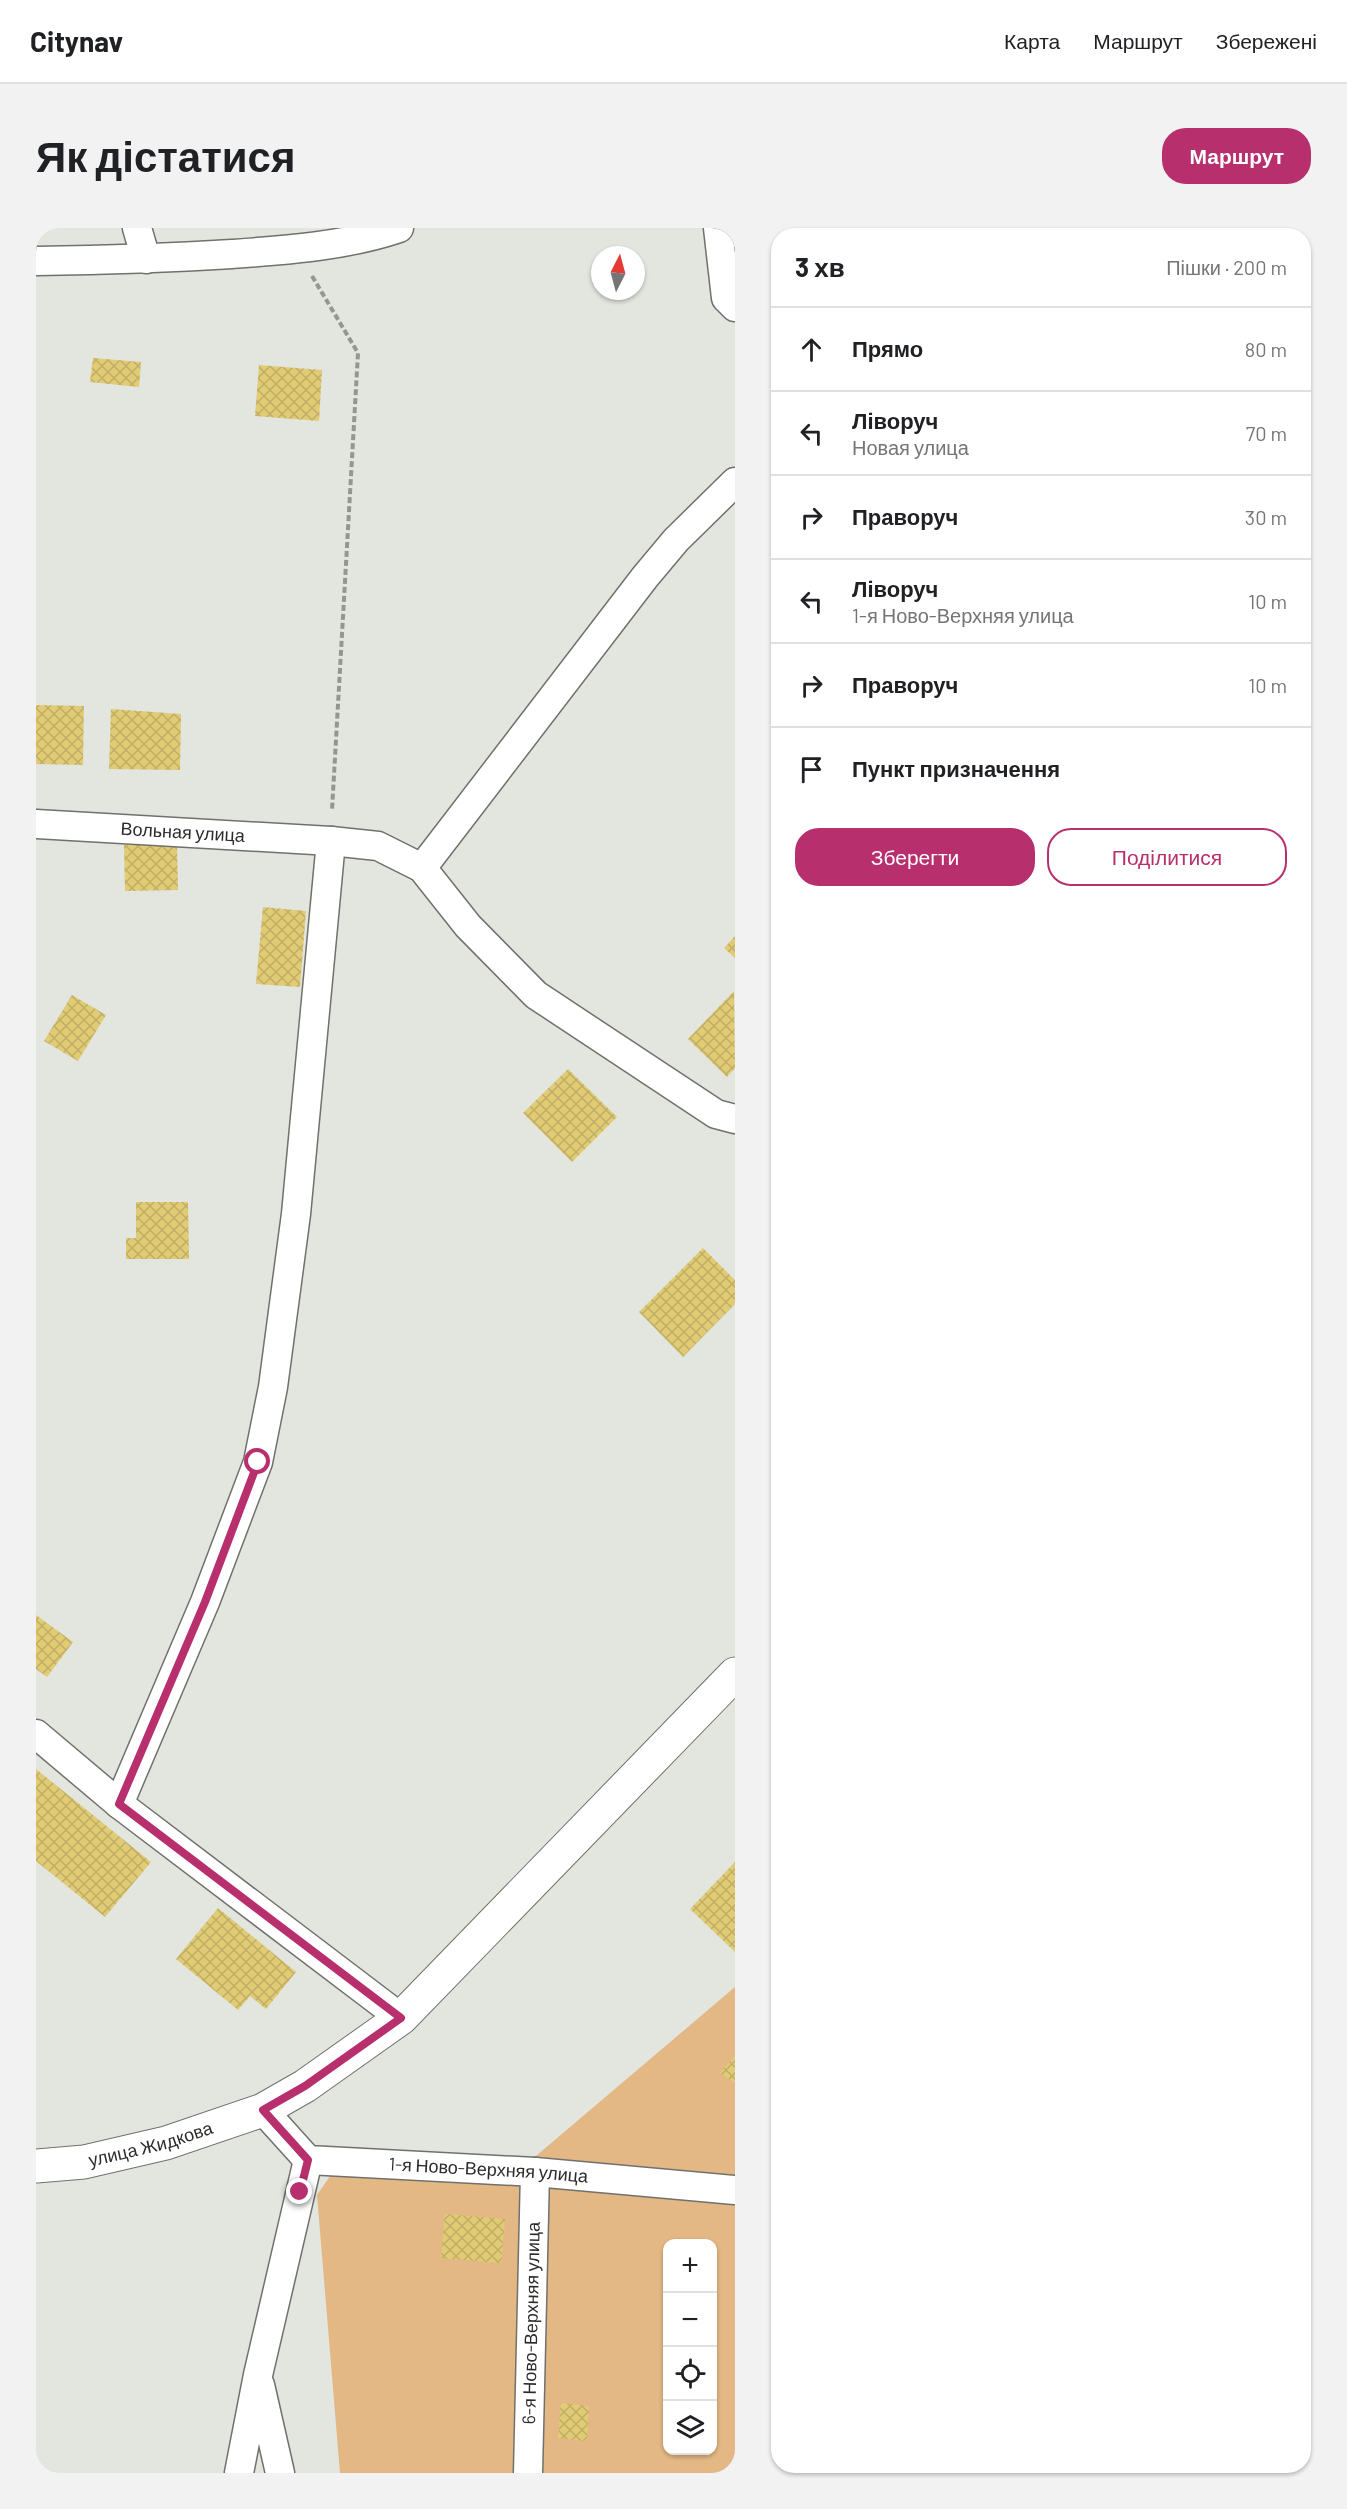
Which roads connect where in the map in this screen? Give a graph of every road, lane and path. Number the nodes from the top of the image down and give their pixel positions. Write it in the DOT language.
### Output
graph roads {
  1 [pos="137,228"];
  2 [pos="399,228"];
  3 [pos="718,228"];
  4 [pos="296,250"];
  5 [pos="146,259"];
  6 [pos="36,261"];
  7 [pos="735,307"];
  8 [pos="735,482"];
  9 [pos="36,824"];
  10 [pos="331,841"];
  11 [pos="422,868"];
  12 [pos="735,1119"];
  13 [pos="735,1674"];
  14 [pos="36,1734"];
  15 [pos="119,1804"];
  16 [pos="401,2018"];
  17 [pos="263,2110"];
  18 [pos="308,2160"];
  19 [pos="36,2166"];
  20 [pos="535,2172"];
  21 [pos="735,2190"];
  22 [pos="258,2375"];
  23 [pos="239,2473"];
  24 [pos="280,2473"];
  25 [pos="528,2473"];
  1 -- 5 [label="street"];
  2 -- 4 [label="street"];
  3 -- 7 [label="street"];
  4 -- 5 [label="street"];
  4 -- 10 [label="path"];
  5 -- 6 [label="street"];
  8 -- 11 [label="street"];
  9 -- 10 [label="street, Вольная улица"];
  10 -- 11 [label="street, Вольная улица"];
  10 -- 15 [label="street"];
  11 -- 12 [label="street"];
  13 -- 16 [label="main road, улица Жидкова"];
  14 -- 15 [label="street"];
  15 -- 16 [label="street"];
  16 -- 17 [label="main road, улица Жидкова"];
  17 -- 18 [label="street"];
  17 -- 19 [label="main road, улица Жидкова"];
  18 -- 20 [label="street, 1-я Ново-Верхняя улица"];
  18 -- 22 [label="street"];
  20 -- 21 [label="street, 1-я Ново-Верхняя улица"];
  20 -- 25 [label="street, 6-я Ново-Верхняя улица"];
  22 -- 23 [label="street"];
  22 -- 24 [label="street"];
}
